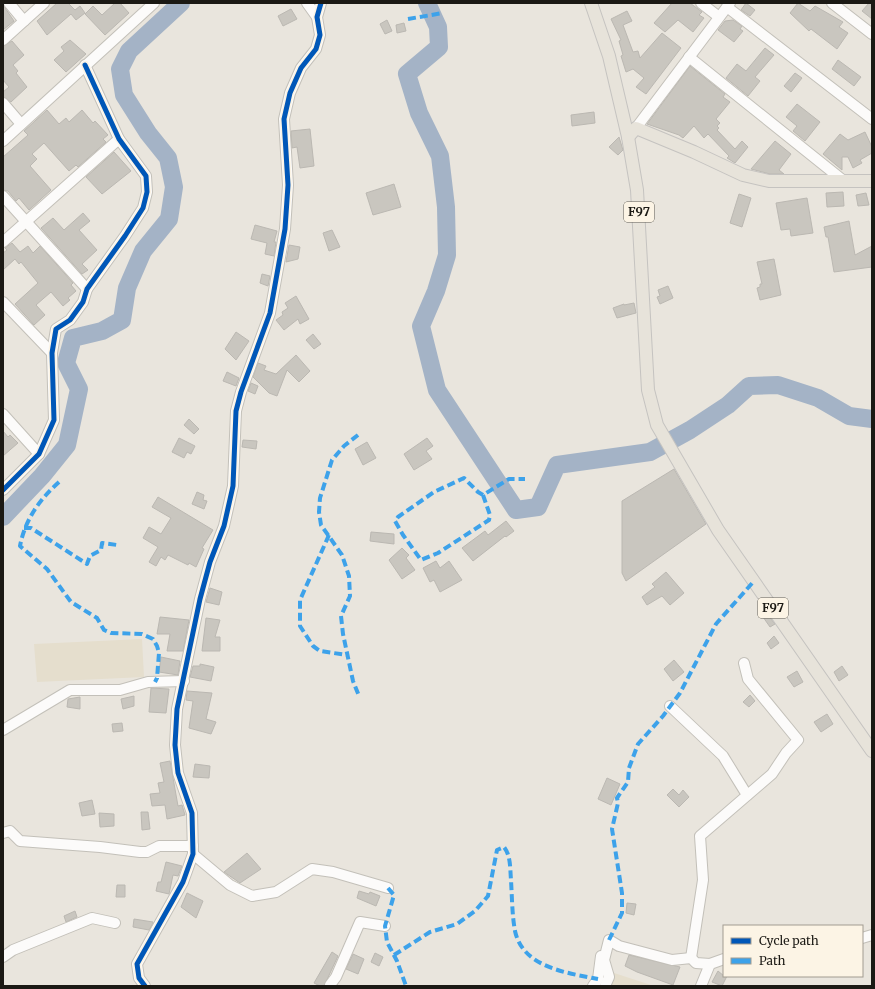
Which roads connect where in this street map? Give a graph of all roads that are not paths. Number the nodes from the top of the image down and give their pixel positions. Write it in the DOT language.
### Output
graph roads {
  1 [pos="9,3"];
  2 [pos="44,3"];
  3 [pos="154,3"];
  4 [pos="307,3"];
  5 [pos="321,3"];
  6 [pos="591,3"];
  7 [pos="701,3"];
  8 [pos="832,3"];
  9 [pos="729,5"];
  10 [pos="719,17"];
  11 [pos="317,18"];
  12 [pos="24,21"];
  13 [pos="872,34"];
  14 [pos="3,40"];
  15 [pos="689,57"];
  16 [pos="85,66"];
  17 [pos="3,103"];
  18 [pos="872,119"];
  19 [pos="21,124"];
  20 [pos="632,133"];
  21 [pos="119,139"];
  22 [pos="3,141"];
  23 [pos="872,181"];
  24 [pos="845,182"];
  25 [pos="3,196"];
  26 [pos="25,221"];
  27 [pos="3,242"];
  28 [pos="87,289"];
  29 [pos="3,302"];
  30 [pos="52,353"];
  31 [pos="3,414"];
  32 [pos="39,454"];
  33 [pos="3,490"];
  34 [pos="744,663"];
  35 [pos="184,681"];
  36 [pos="670,706"];
  37 [pos="3,730"];
  38 [pos="872,751"];
  39 [pos="747,795"];
  40 [pos="3,833"];
  41 [pos="193,850"];
  42 [pos="388,888"];
  43 [pos="115,923"];
  44 [pos="385,926"];
  45 [pos="609,940"];
  46 [pos="3,957"];
  47 [pos="691,958"];
  48 [pos="723,959"];
  49 [pos="710,964"];
  50 [pos="330,985"];
  51 [pos="145,986"];
  52 [pos="593,986"];
  53 [pos="605,986"];
  54 [pos="701,986"];
  1 -- 12 [label="street"];
  2 -- 12 [label="street"];
  3 -- 16 [label="street"];
  4 -- 11 [label="street"];
  5 -- 11 [label="street"];
  6 -- 20 [label="main road, F97"];
  7 -- 10 [label="street"];
  8 -- 13 [label="street"];
  9 -- 10 [label="street"];
  9 -- 18 [label="street"];
  10 -- 15 [label="street"];
  11 -- 35 [label="street"];
  12 -- 14 [label="street"];
  15 -- 20 [label="street"];
  15 -- 24 [label="street"];
  16 -- 19 [label="street"];
  16 -- 21 [label="street"];
  17 -- 19 [label="street"];
  19 -- 22 [label="street"];
  20 -- 24 [label="main road"];
  20 -- 38 [label="main road, F97"];
  21 -- 26 [label="street"];
  21 -- 28 [label="street"];
  23 -- 24 [label="main road"];
  25 -- 26 [label="street"];
  26 -- 27 [label="street"];
  26 -- 28 [label="street"];
  28 -- 30 [label="street"];
  29 -- 30 [label="street"];
  30 -- 32 [label="street"];
  31 -- 32 [label="street"];
  32 -- 33 [label="street"];
  34 -- 39 [label="street"];
  35 -- 37 [label="street"];
  35 -- 41 [label="street"];
  36 -- 39 [label="street"];
  39 -- 47 [label="street"];
  40 -- 41 [label="street"];
  41 -- 42 [label="street"];
  41 -- 51 [label="street"];
  43 -- 46 [label="street"];
  44 -- 50 [label="street"];
  45 -- 47 [label="street"];
  45 -- 52 [label="street"];
  45 -- 53 [label="street"];
  47 -- 49 [label="street"];
  48 -- 49 [label="street"];
  49 -- 54 [label="street"];
}
